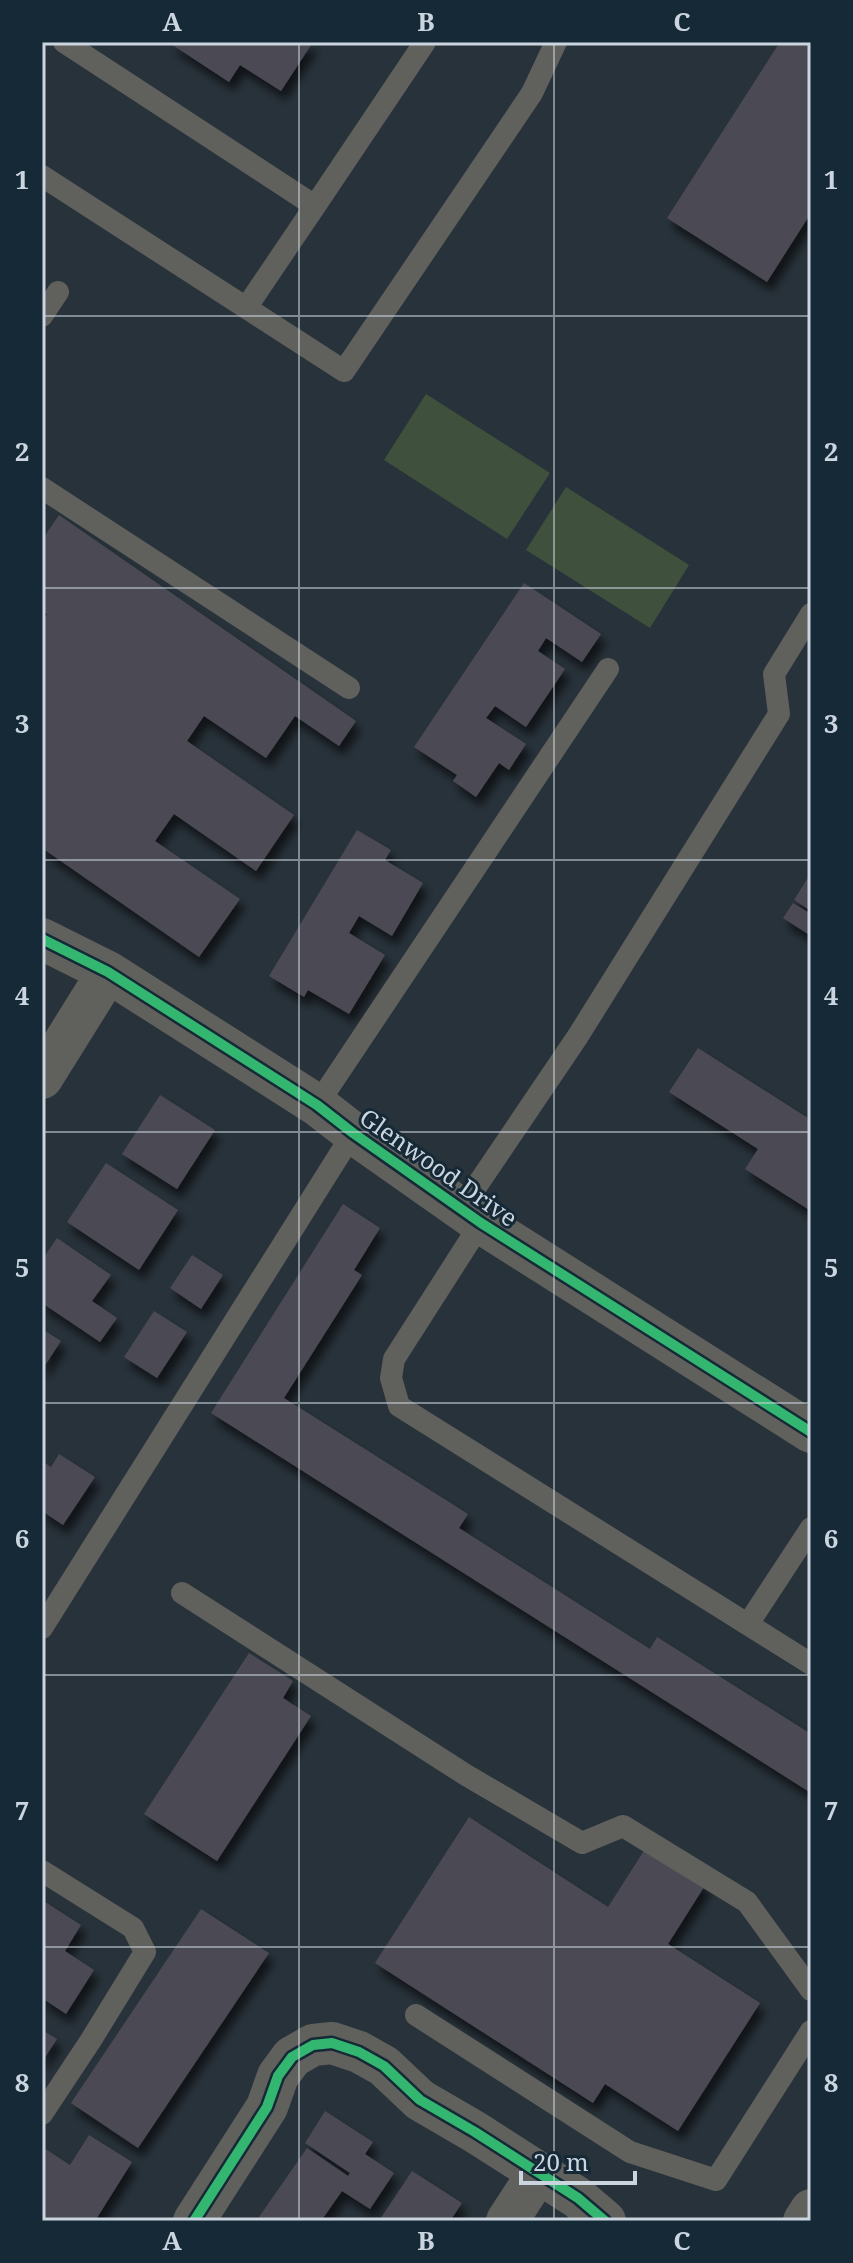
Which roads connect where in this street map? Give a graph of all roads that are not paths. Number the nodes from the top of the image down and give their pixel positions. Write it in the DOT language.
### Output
graph roads {
  1 [pos="64,42"];
  2 [pos="425,42"];
  3 [pos="556,42"];
  4 [pos="42,176"];
  5 [pos="315,206"];
  6 [pos="58,292"];
  7 [pos="246,308"];
  8 [pos="42,316"];
  9 [pos="42,488"];
  10 [pos="811,614"];
  11 [pos="608,669"];
  12 [pos="349,688"];
  13 [pos="42,939"];
  14 [pos="108,972"];
  15 [pos="42,1078"];
  16 [pos="317,1105"];
  17 [pos="353,1133"];
  18 [pos="471,1216"];
  19 [pos="811,1432"];
  20 [pos="811,1528"];
  21 [pos="182,1593"];
  22 [pos="748,1624"];
  23 [pos="42,1628"];
  24 [pos="811,1664"];
  25 [pos="42,1871"];
  26 [pos="811,1990"];
  27 [pos="416,2015"];
  28 [pos="811,2031"];
  29 [pos="42,2114"];
  30 [pos="538,2173"];
  31 [pos="811,2210"];
  32 [pos="194,2221"];
  33 [pos="507,2221"];
  34 [pos="605,2221"];
  35 [pos="804,2221"];
  1 -- 5 [label="lane"];
  2 -- 5 [label="lane"];
  3 -- 7 [label="lane"];
  4 -- 7 [label="lane"];
  5 -- 7 [label="lane"];
  6 -- 8 [label="lane"];
  9 -- 12 [label="lane"];
  10 -- 18 [label="lane"];
  11 -- 16 [label="lane"];
  13 -- 14 [label="street, Glenwood Drive"];
  14 -- 15 [label="street"];
  14 -- 16 [label="street, Glenwood Drive"];
  16 -- 17 [label="street, Glenwood Drive"];
  17 -- 18 [label="street, Glenwood Drive"];
  17 -- 23 [label="lane"];
  18 -- 19 [label="street, Glenwood Drive"];
  18 -- 22 [label="lane"];
  20 -- 22 [label="lane"];
  21 -- 26 [label="lane"];
  22 -- 24 [label="lane"];
  25 -- 29 [label="lane"];
  27 -- 28 [label="lane"];
  30 -- 32 [label="street"];
  30 -- 33 [label="street"];
  30 -- 34 [label="street"];
  31 -- 35 [label="street"];
}
